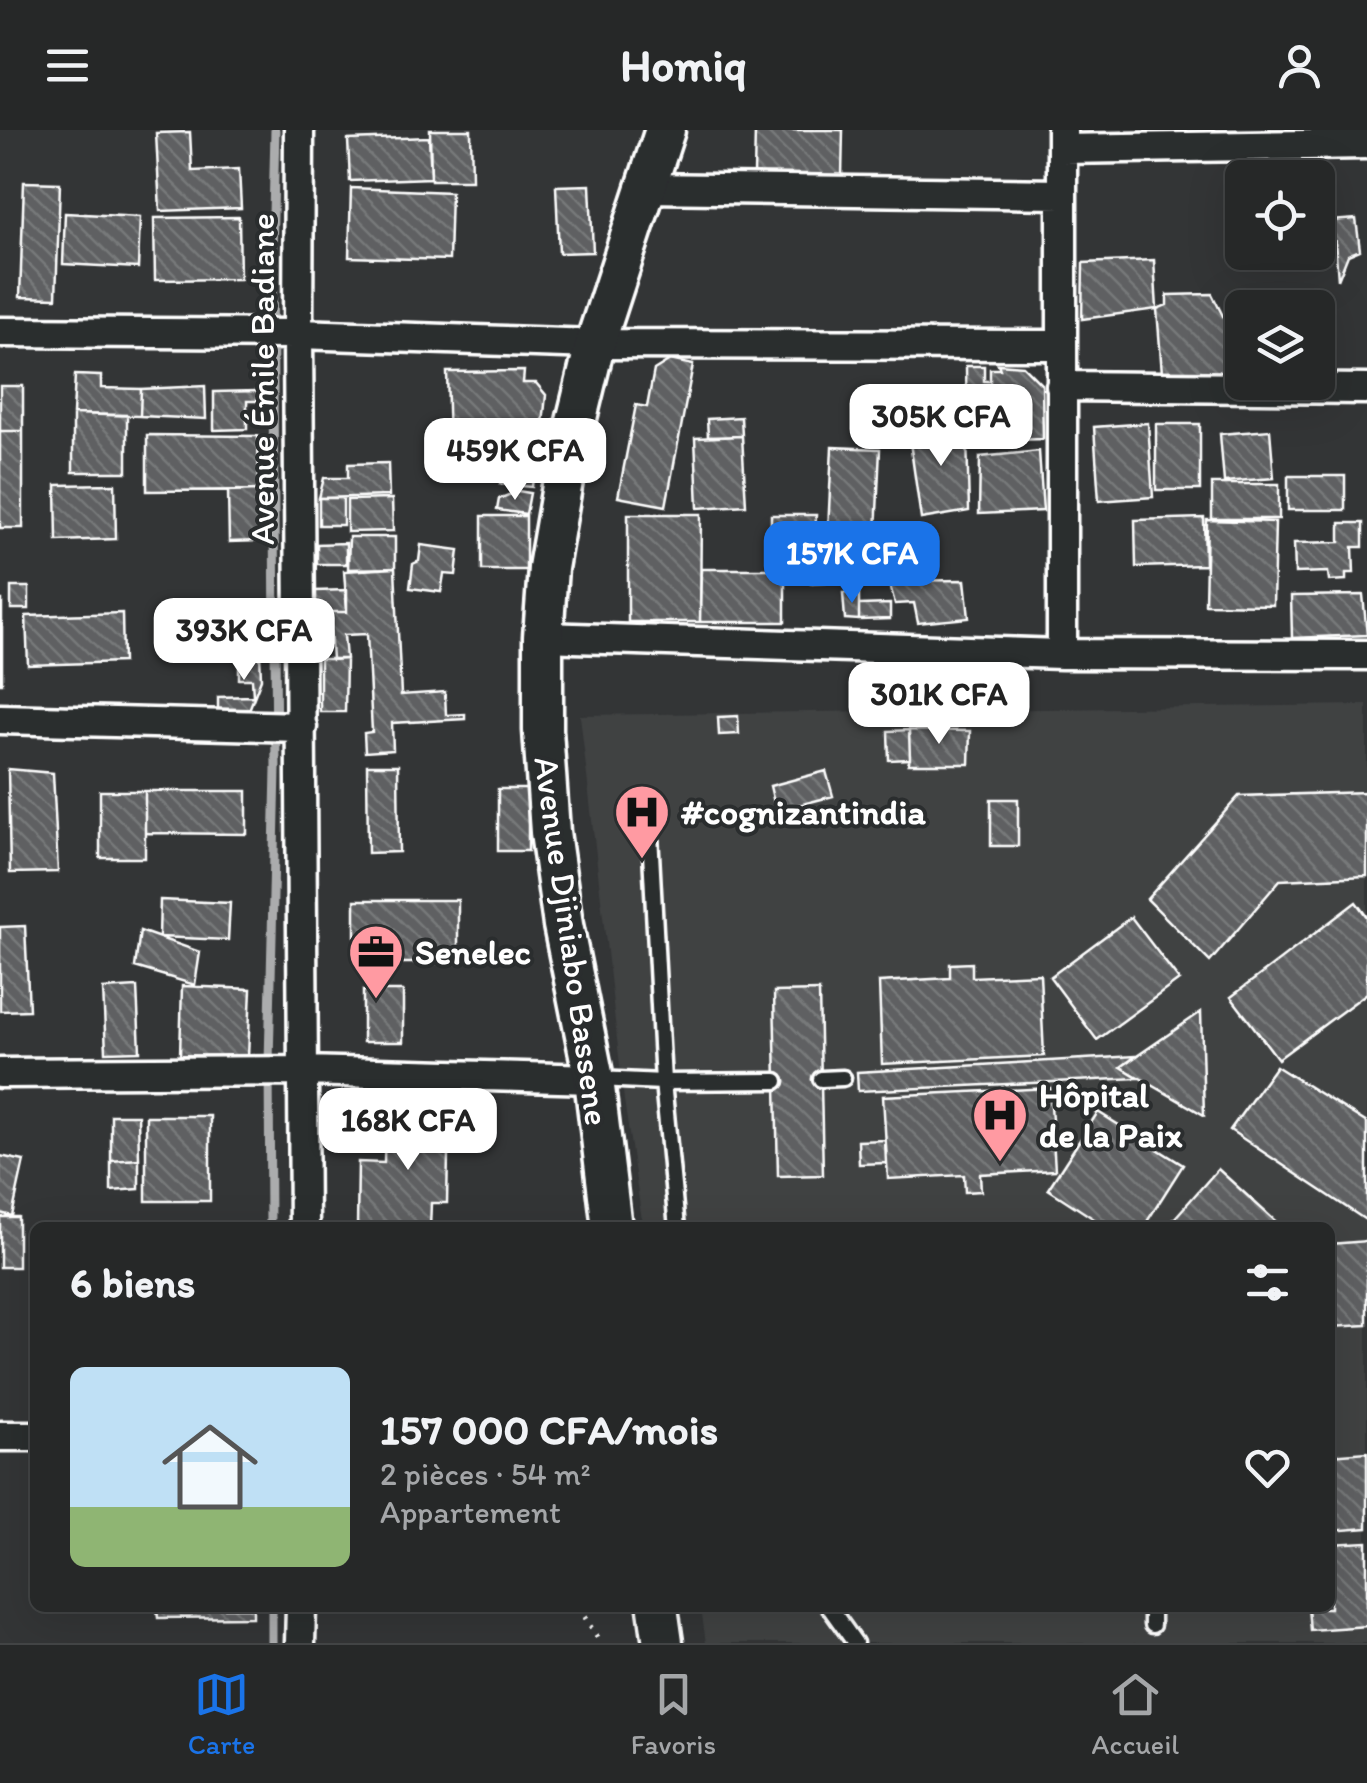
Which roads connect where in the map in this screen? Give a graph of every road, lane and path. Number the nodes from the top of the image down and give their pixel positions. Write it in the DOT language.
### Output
graph roads {
  1 [pos="299,130"];
  2 [pos="665,130"];
  3 [pos="1062,140"];
  4 [pos="1367,144"];
  5 [pos="645,188"];
  6 [pos="1062,194"];
  7 [pos="0,332"];
  8 [pos="298,334"];
  9 [pos="596,344"];
  10 [pos="1060,345"];
  11 [pos="1061,386"];
  12 [pos="1367,389"];
  13 [pos="543,637"];
  14 [pos="1062,654"];
  15 [pos="1367,655"];
  16 [pos="0,719"];
  17 [pos="302,728"];
  18 [pos="650,834"];
  19 [pos="304,1071"];
  20 [pos="0,1073"];
  21 [pos="843,1078"];
  22 [pos="594,1079"];
  23 [pos="821,1079"];
  24 [pos="776,1081"];
  25 [pos="663,1082"];
  26 [pos="304,1222"];
  27 [pos="611,1222"];
  28 [pos="676,1222"];
  29 [pos="0,1436"];
  30 [pos="30,1436"];
  31 [pos="301,1612"];
  32 [pos="582,1612"];
  33 [pos="659,1612"];
  34 [pos="833,1612"];
  35 [pos="1152,1612"];
  36 [pos="1152,1625"];
  37 [pos="300,1643"];
  38 [pos="601,1643"];
  39 [pos="663,1643"];
  40 [pos="855,1643"];
  1 -- 8 [label="street, Avenue Émile Badiane"];
  2 -- 5 [label="main road, Avenue Djiniabo Bassene"];
  3 -- 4 [label="street"];
  3 -- 6 [label="street"];
  5 -- 6 [label="street"];
  5 -- 9 [label="main road, Avenue Djiniabo Bassene"];
  6 -- 10 [label="street"];
  7 -- 8 [label="street"];
  8 -- 9 [label="street"];
  8 -- 17 [label="street, Avenue Émile Badiane"];
  9 -- 10 [label="street"];
  9 -- 13 [label="main road, Avenue Djiniabo Bassene"];
  10 -- 11 [label="street"];
  11 -- 12 [label="street"];
  11 -- 14 [label="street"];
  13 -- 14 [label="street"];
  13 -- 22 [label="main road, Avenue Djiniabo Bassene"];
  14 -- 15 [label="street"];
  16 -- 17 [label="street"];
  17 -- 19 [label="street, Avenue Émile Badiane"];
  18 -- 25 [label="lane"];
  19 -- 20 [label="street"];
  19 -- 22 [label="street"];
  19 -- 26 [label="street, Avenue Émile Badiane"];
  21 -- 23 [label="lane"];
  22 -- 25 [label="lane"];
  22 -- 27 [label="main road, Avenue Djiniabo Bassene"];
  24 -- 25 [label="lane"];
  25 -- 28 [label="lane"];
  29 -- 30 [label="street"];
  31 -- 37 [label="street"];
  32 -- 38 [label="path"];
  33 -- 39 [label="main road"];
  34 -- 40 [label="lane"];
  35 -- 36 [label="lane"];
}
